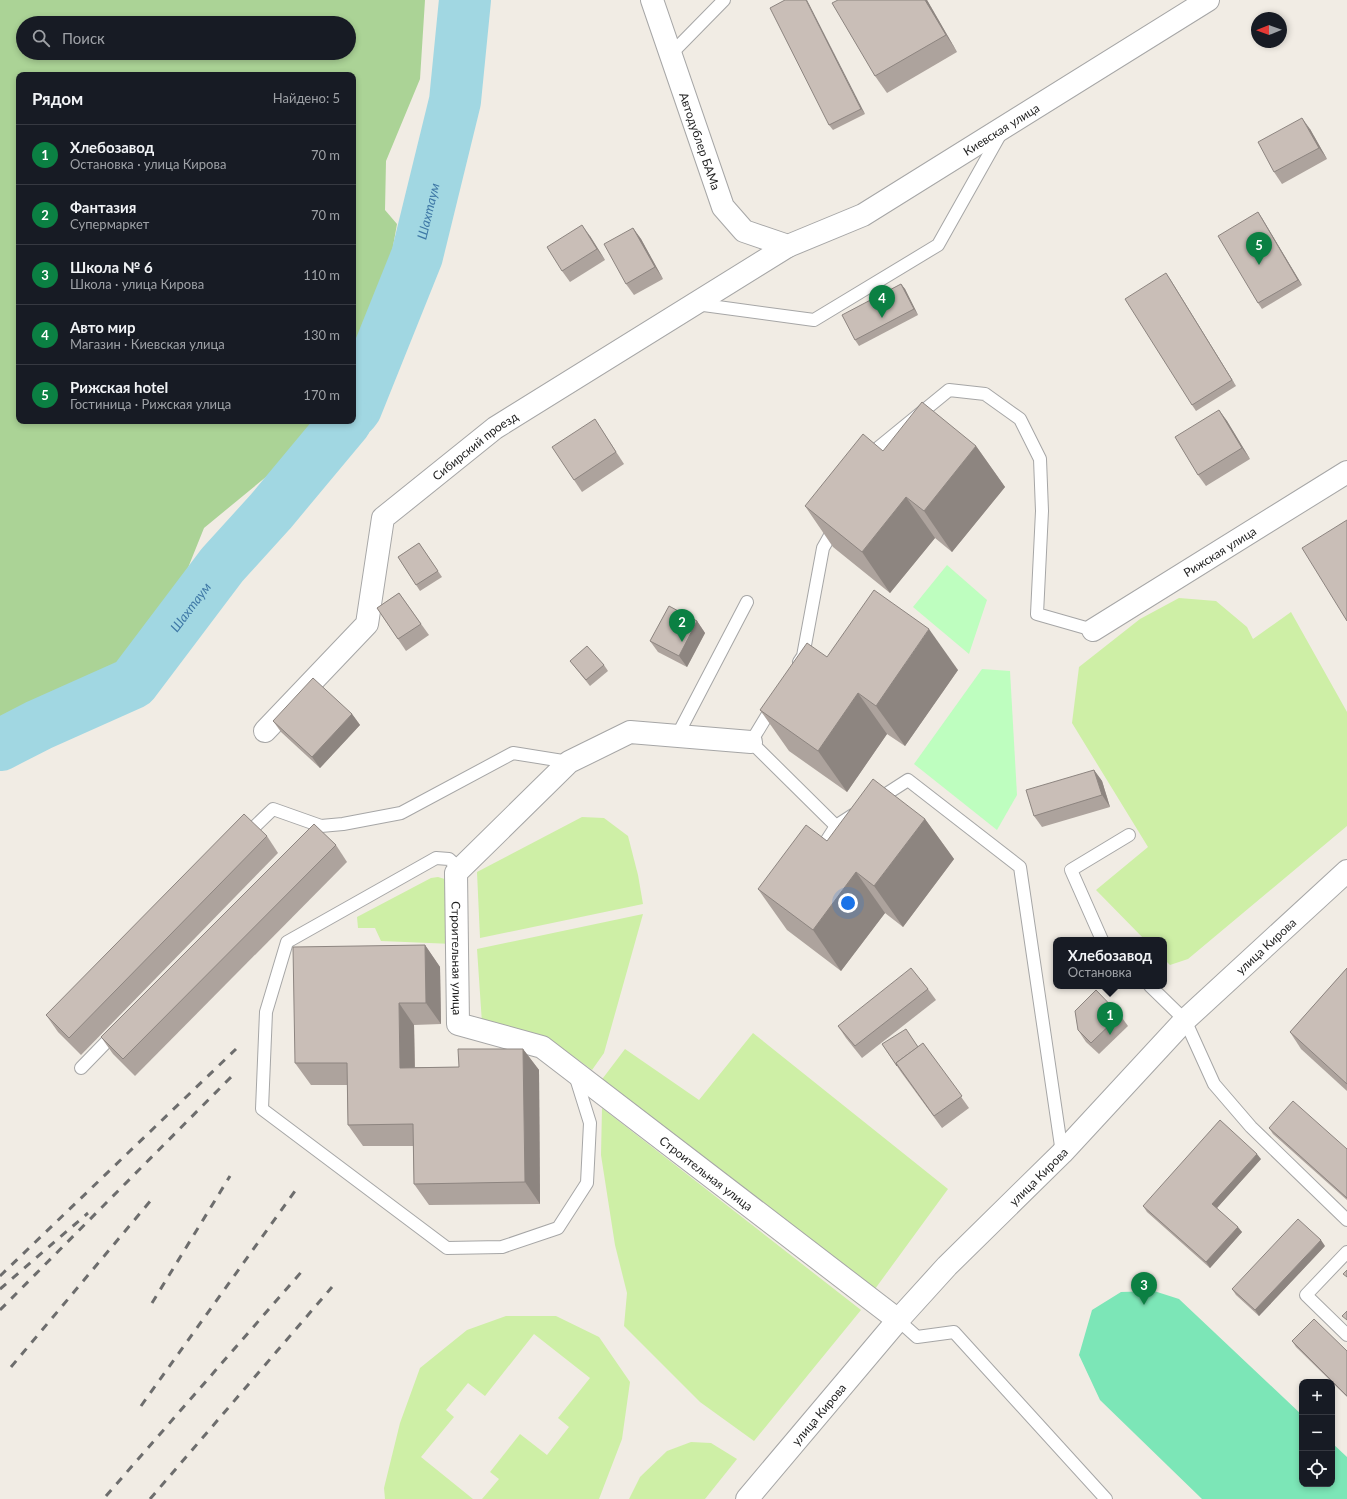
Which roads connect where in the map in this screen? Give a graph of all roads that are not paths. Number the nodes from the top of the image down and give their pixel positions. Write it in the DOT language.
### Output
graph roads {
  1 [pos="652,0"];
  2 [pos="724,0"];
  3 [pos="1208,0"];
  4 [pos="670,55"];
  5 [pos="1005,127"];
  6 [pos="788,246"];
  7 [pos="695,304"];
  8 [pos="1347,472"];
  9 [pos="863,475"];
  10 [pos="841,515"];
  11 [pos="747,602"];
  12 [pos="1093,630"];
  13 [pos="795,669"];
  14 [pos="779,696"];
  15 [pos="265,731"];
  16 [pos="677,736"];
  17 [pos="751,742"];
  18 [pos="569,762"];
  19 [pos="321,826"];
  20 [pos="836,826"];
  21 [pos="1130,835"];
  22 [pos="310,837"];
  23 [pos="234,847"];
  24 [pos="811,866"];
  25 [pos="460,869"];
  26 [pos="1347,871"];
  27 [pos="1101,937"];
  28 [pos="1153,989"];
  29 [pos="1186,1020"];
  30 [pos="126,1023"];
  31 [pos="81,1068"];
  32 [pos="573,1070"];
  33 [pos="1062,1153"];
  34 [pos="1347,1220"];
  35 [pos="1347,1252"];
  36 [pos="898,1320"];
  37 [pos="1347,1335"];
  38 [pos="747,1499"];
  39 [pos="1106,1499"];
  1 -- 4 [label="street, Автодублер БАМа"];
  2 -- 4 [label="lane"];
  3 -- 5 [label="street, Киевская улица"];
  4 -- 6 [label="street, Автодублер БАМа"];
  5 -- 6 [label="street, Киевская улица"];
  5 -- 7 [label="lane"];
  6 -- 7 [label="street, Сибирский проезд"];
  7 -- 15 [label="street, Сибирский проезд"];
  8 -- 12 [label="street, Рижская улица"];
  9 -- 12 [label="lane"];
  10 -- 13 [label="lane"];
  11 -- 16 [label="lane"];
  14 -- 17 [label="lane"];
  16 -- 17 [label="street"];
  16 -- 18 [label="street"];
  17 -- 20 [label="lane"];
  18 -- 19 [label="lane"];
  18 -- 25 [label="street"];
  19 -- 22 [label="lane"];
  19 -- 23 [label="lane"];
  20 -- 24 [label="lane"];
  20 -- 33 [label="lane"];
  21 -- 27 [label="lane"];
  25 -- 32 [label="street, Строительная улица"];
  25 -- 32 [label="lane"];
  26 -- 29 [label="street, улица Кирова"];
  28 -- 29 [label="lane"];
  29 -- 33 [label="street, улица Кирова"];
  29 -- 34 [label="lane"];
  30 -- 31 [label="lane"];
  32 -- 36 [label="street, Строительная улица"];
  33 -- 36 [label="street, улица Кирова"];
  35 -- 37 [label="lane"];
  36 -- 38 [label="street, улица Кирова"];
  36 -- 39 [label="lane"];
}
